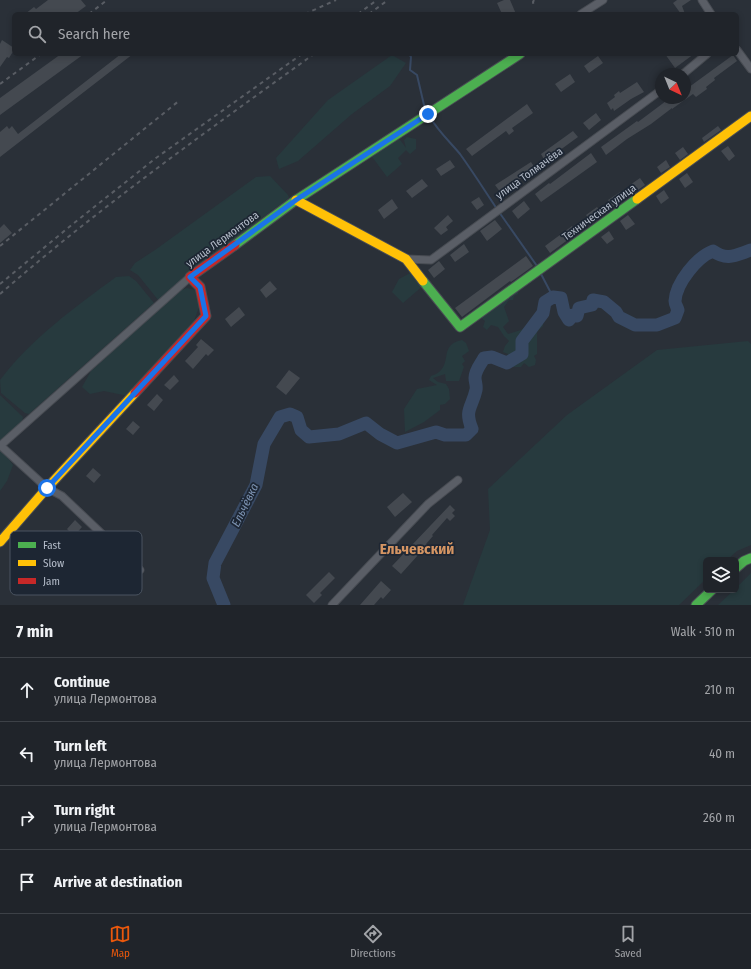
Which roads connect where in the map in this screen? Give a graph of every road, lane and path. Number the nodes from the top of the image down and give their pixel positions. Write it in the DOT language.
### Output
graph roads {
  1 [pos="603,0"];
  2 [pos="702,0"];
  3 [pos="585,12"];
  4 [pos="710,12"];
  5 [pos="739,53"];
  6 [pos="517,56"];
  7 [pos="705,56"];
  8 [pos="690,68"];
  9 [pos="751,69"];
  10 [pos="655,94"];
  11 [pos="751,116"];
  12 [pos="296,200"];
  13 [pos="406,259"];
  14 [pos="190,277"];
  15 [pos="1,446"];
  16 [pos="458,480"];
  17 [pos="47,488"];
  18 [pos="99,531"];
  19 [pos="0,542"];
  20 [pos="751,558"];
  21 [pos="739,565"];
  22 [pos="709,593"];
  23 [pos="332,605"];
  24 [pos="696,605"];
  1 -- 3 [label="street"];
  2 -- 4 [label="street"];
  5 -- 9 [label="street"];
  6 -- 12 [label="street, улица Лермонтова"];
  7 -- 8 [label="street"];
  10 -- 13 [label="street, улица Толмачёва"];
  11 -- 13 [label="street, Техническая улица"];
  12 -- 13 [label="street"];
  12 -- 14 [label="street, улица Лермонтова"];
  14 -- 15 [label="street"];
  14 -- 17 [label="street, улица Лермонтова"];
  15 -- 17 [label="street"];
  16 -- 23 [label="street"];
  17 -- 18 [label="street"];
  17 -- 19 [label="street, улица Лермонтова"];
  20 -- 21 [label="street"];
  22 -- 24 [label="street"];
}
